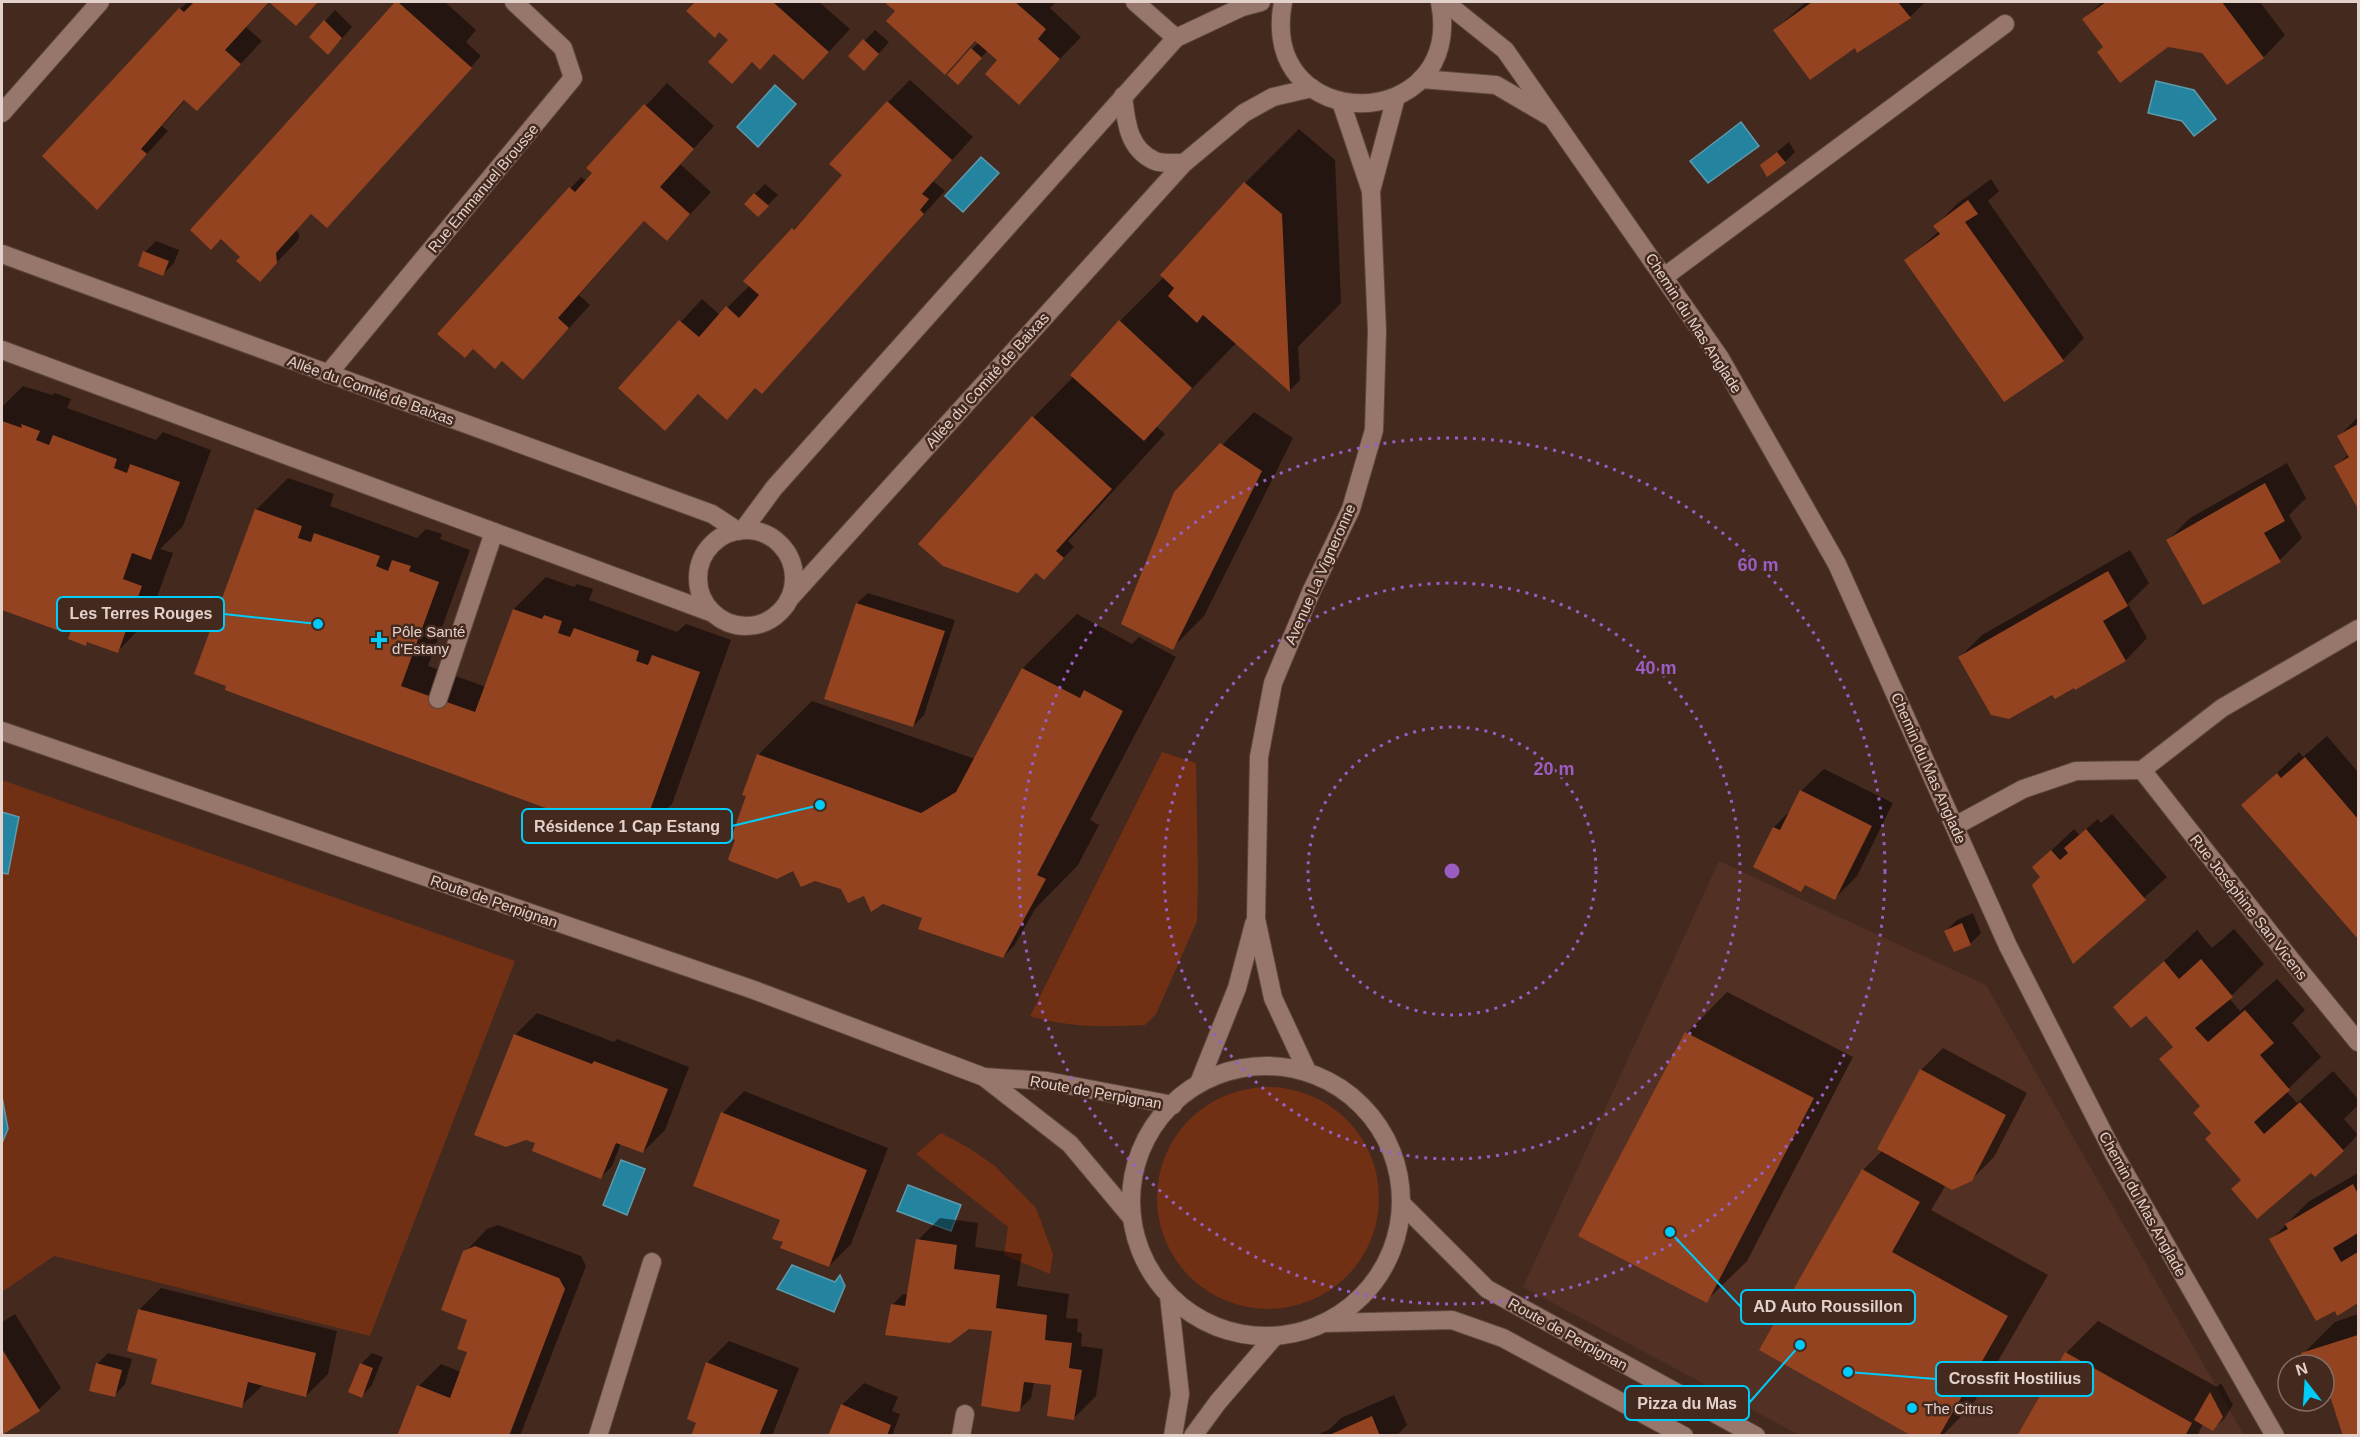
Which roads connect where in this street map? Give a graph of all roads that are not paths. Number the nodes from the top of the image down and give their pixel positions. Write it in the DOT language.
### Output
graph roads {
  1 [pos="100,2"];
  2 [pos="514,2"];
  3 [pos="1135,2"];
  4 [pos="1261,2"];
  5 [pos="1283,2"];
  6 [pos="1440,2"];
  7 [pos="1445,2"];
  8 [pos="2005,24"];
  9 [pos="1176,38"];
  10 [pos="1421,79"];
  11 [pos="1312,88"];
  12 [pos="1123,96"];
  13 [pos="1396,96"];
  14 [pos="1341,102"];
  15 [pos="2,113"];
  16 [pos="1554,119"];
  17 [pos="1184,163"];
  18 [pos="1371,191"];
  19 [pos="2,254"];
  20 [pos="1664,277"];
  21 [pos="2,350"];
  22 [pos="328,374"];
  23 [pos="740,530"];
  24 [pos="494,532"];
  25 [pos="791,597"];
  26 [pos="713,613"];
  27 [pos="2358,629"];
  28 [pos="438,699"];
  29 [pos="2,731"];
  30 [pos="2142,770"];
  31 [pos="1955,826"];
  32 [pos="1256,919"];
  33 [pos="2358,1042"];
  34 [pos="1307,1071"];
  35 [pos="984,1077"];
  36 [pos="1199,1083"];
  37 [pos="1173,1106"];
  38 [pos="1402,1204"];
  39 [pos="1132,1218"];
  40 [pos="652,1262"];
  41 [pos="1169,1296"];
  42 [pos="1324,1323"];
  43 [pos="1275,1336"];
  44 [pos="965,1414"];
  45 [pos="598,1436"];
  46 [pos="961,1436"];
  47 [pos="1173,1436"];
  48 [pos="1193,1436"];
  49 [pos="1684,1436"];
  50 [pos="1756,1436"];
  51 [pos="2275,1436"];
  1 -- 15 [label="street"];
  2 -- 22 [label="street, Rue Emmanuel Brousse"];
  3 -- 9 [label="street"];
  4 -- 9 [label="street"];
  5 -- 11 [label="street"];
  6 -- 10 [label="street"];
  7 -- 16 [label="street, Chemin du Mas Anglade"];
  8 -- 20 [label="street"];
  9 -- 12 [label="street"];
  10 -- 13 [label="street"];
  10 -- 16 [label="street, Chemin du Mas Anglade"];
  11 -- 14 [label="street"];
  11 -- 17 [label="street, Allée du Comité de Baixas"];
  12 -- 17 [label="street"];
  12 -- 23 [label="street"];
  13 -- 14 [label="street"];
  13 -- 18 [label="street, Avenue La Vigneronne"];
  14 -- 18 [label="street, Avenue La Vigneronne"];
  16 -- 20 [label="street, Chemin du Mas Anglade"];
  17 -- 25 [label="street, Allée du Comité de Baixas"];
  18 -- 32 [label="street, Avenue La Vigneronne"];
  19 -- 22 [label="street, Allée du Comité de Baixas"];
  20 -- 31 [label="street, Chemin du Mas Anglade"];
  21 -- 24 [label="street, Allée du Comité de Baixas"];
  22 -- 23 [label="street, Allée du Comité de Baixas"];
  23 -- 25 [label="street, Allée du Comité de Baixas"];
  23 -- 26 [label="street"];
  24 -- 26 [label="street, Allée du Comité de Baixas"];
  24 -- 28 [label="street"];
  25 -- 26 [label="street, Allée du Comité de Baixas"];
  27 -- 30 [label="street"];
  29 -- 35 [label="street, Route de Perpignan"];
  30 -- 31 [label="street"];
  30 -- 33 [label="street, Rue Joséphine San Vicens"];
  31 -- 51 [label="street, Chemin du Mas Anglade"];
  32 -- 34 [label="street, Avenue La Vigneronne"];
  32 -- 36 [label="street, Avenue La Vigneronne"];
  34 -- 36 [label="street"];
  34 -- 38 [label="street"];
  35 -- 37 [label="street, Route de Perpignan"];
  35 -- 39 [label="street, Route de Perpignan"];
  36 -- 37 [label="street"];
  37 -- 39 [label="street"];
  38 -- 42 [label="street"];
  38 -- 50 [label="street, Route de Perpignan"];
  39 -- 41 [label="street"];
  40 -- 45 [label="street"];
  41 -- 43 [label="street"];
  41 -- 47 [label="street"];
  42 -- 43 [label="street"];
  42 -- 49 [label="street"];
  43 -- 48 [label="street"];
  44 -- 46 [label="street"];
}
